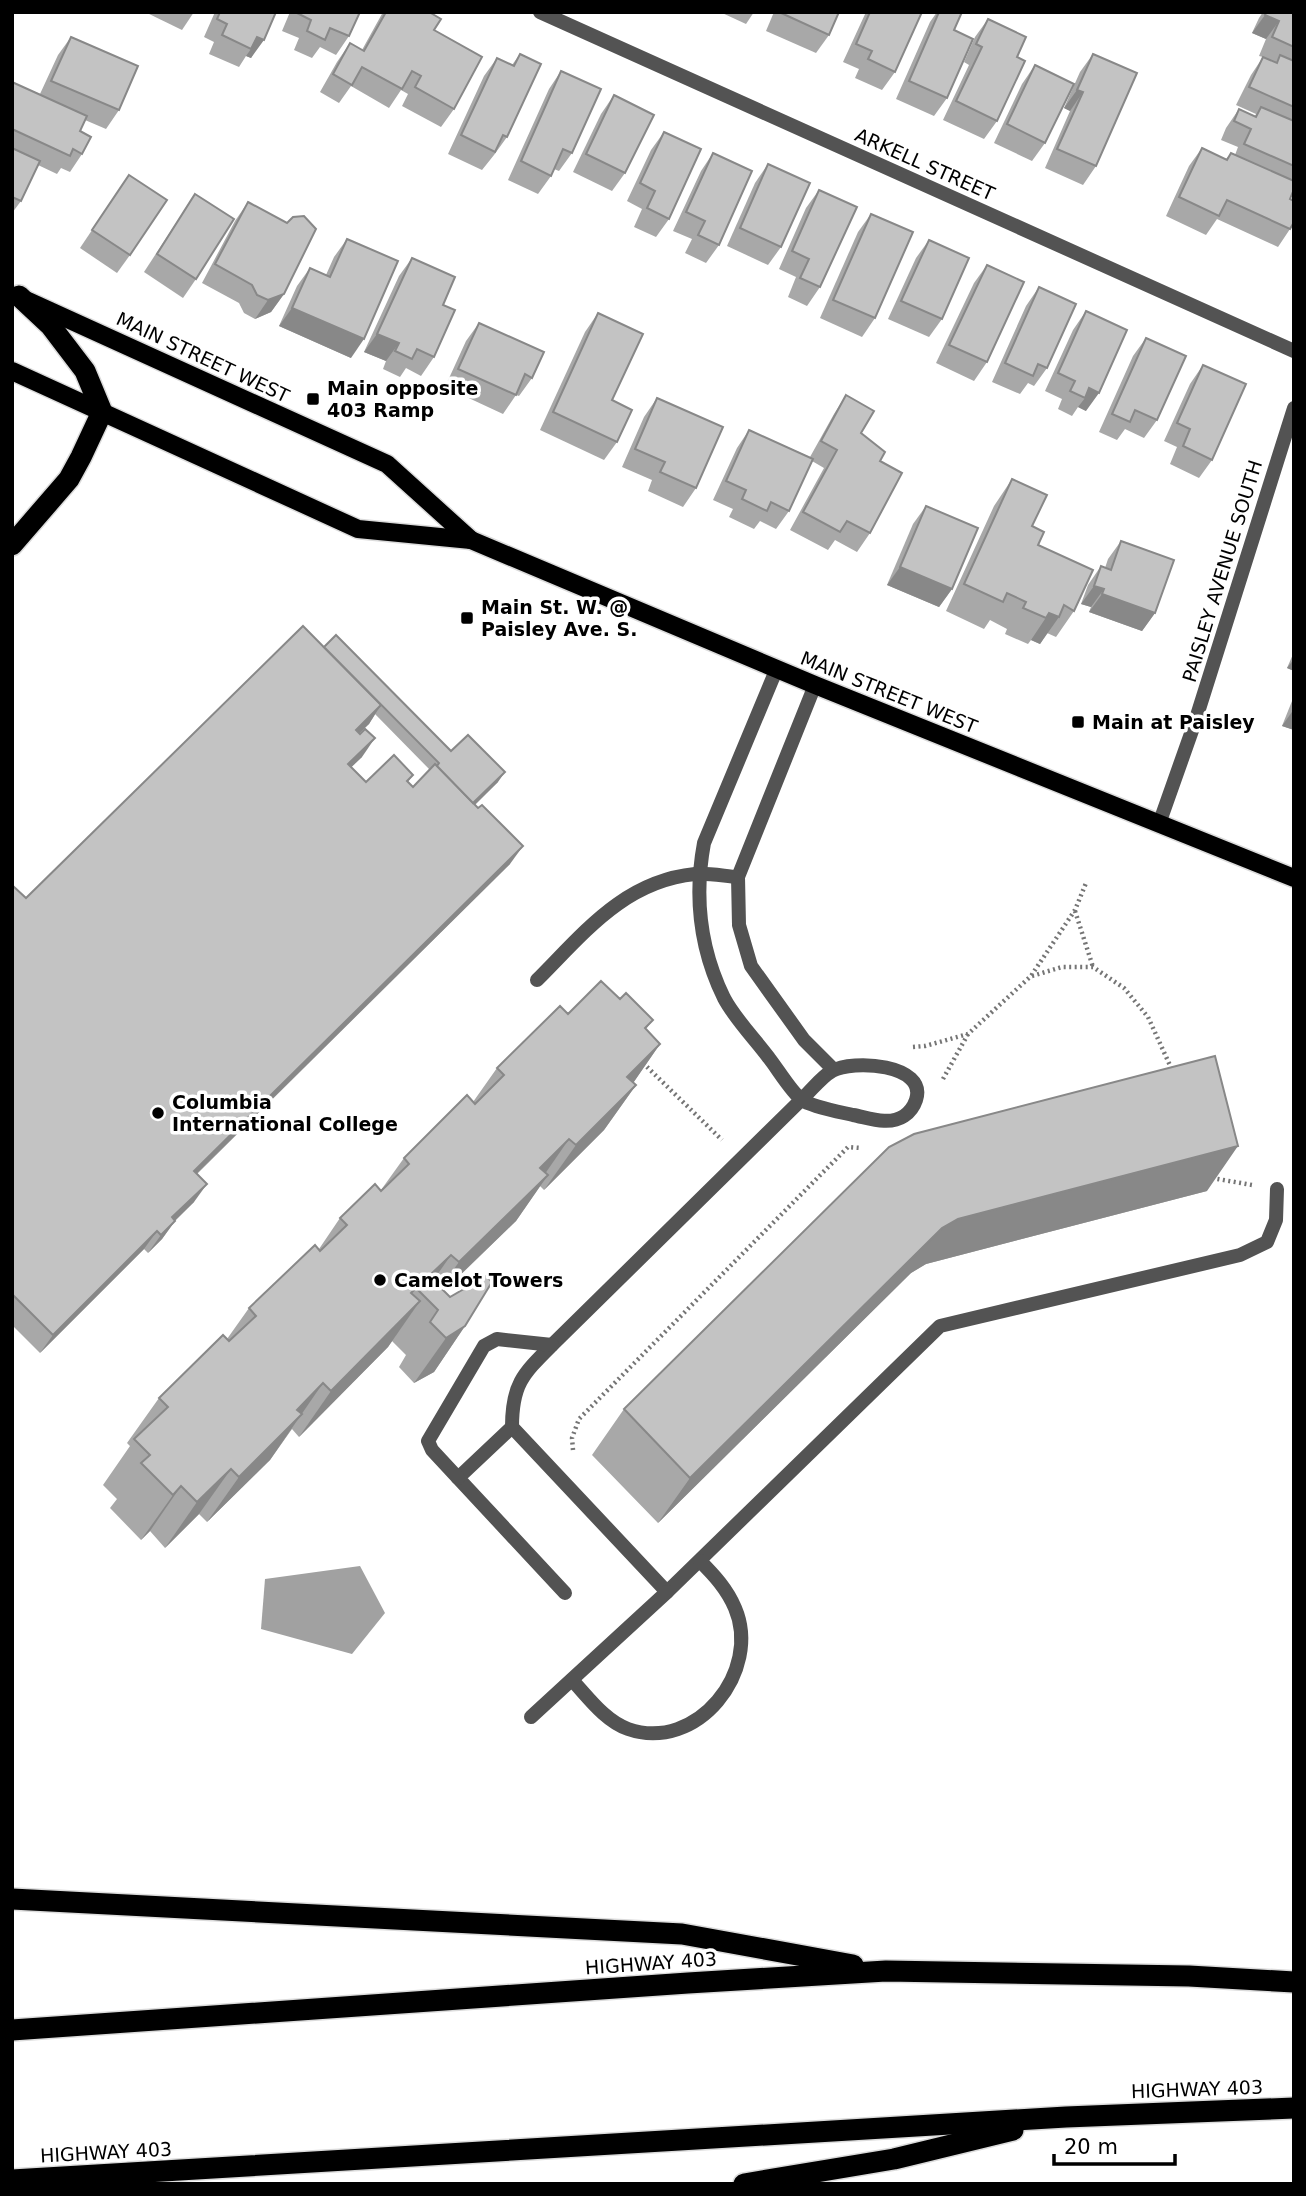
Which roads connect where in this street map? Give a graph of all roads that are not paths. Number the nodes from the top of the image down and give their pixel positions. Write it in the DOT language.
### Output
graph roads {
  1 [pos="540,12"];
  2 [pos="15,295"];
  3 [pos="1294,351"];
  4 [pos="12,371"];
  5 [pos="1294,408"];
  6 [pos="102,412"];
  7 [pos="471,540"];
  8 [pos="12,545"];
  9 [pos="777,668"];
  10 [pos="815,685"];
  11 [pos="1159,824"];
  12 [pos="698,874"];
  13 [pos="738,877"];
  14 [pos="1294,878"];
  15 [pos="537,980"];
  16 [pos="833,1069"];
  17 [pos="801,1100"];
  18 [pos="1277,1189"];
  19 [pos="552,1345"];
  20 [pos="512,1427"];
  21 [pos="458,1478"];
  22 [pos="700,1560"];
  23 [pos="667,1592"];
  24 [pos="565,1593"];
  25 [pos="572,1680"];
  26 [pos="531,1717"];
  27 [pos="12,1899"];
  28 [pos="886,1971"];
  29 [pos="1294,1982"];
  30 [pos="12,2031"];
  31 [pos="1294,2108"];
  32 [pos="1066,2117"];
  33 [pos="12,2180"];
  34 [pos="744,2184"];
  1 -- 3 [label="street, ARKELL STREET"];
  2 -- 6 [label="highway"];
  2 -- 7 [label="main road, MAIN STREET WEST"];
  4 -- 6 [label="main road, MAIN STREET WEST"];
  5 -- 11 [label="street, PAISLEY AVENUE SOUTH"];
  6 -- 7 [label="main road, MAIN STREET WEST"];
  6 -- 8 [label="highway"];
  7 -- 9 [label="main road, MAIN STREET WEST"];
  9 -- 10 [label="main road, MAIN STREET WEST"];
  9 -- 12 [label="street"];
  10 -- 11 [label="main road, MAIN STREET WEST"];
  10 -- 13 [label="street"];
  11 -- 14 [label="main road, MAIN STREET WEST"];
  12 -- 13 [label="street"];
  12 -- 15 [label="street"];
  12 -- 17 [label="street"];
  13 -- 16 [label="street"];
  16 -- 17 [label="street"];
  16 -- 17 [label="street"];
  17 -- 19 [label="street"];
  18 -- 22 [label="street"];
  19 -- 20 [label="street"];
  19 -- 21 [label="street"];
  20 -- 21 [label="street"];
  20 -- 23 [label="street"];
  21 -- 24 [label="street"];
  22 -- 23 [label="street"];
  22 -- 25 [label="street"];
  23 -- 25 [label="street"];
  25 -- 26 [label="street"];
  27 -- 28 [label="highway"];
  28 -- 29 [label="highway, HIGHWAY 403"];
  28 -- 30 [label="highway, HIGHWAY 403"];
  31 -- 32 [label="highway, HIGHWAY 403"];
  32 -- 33 [label="highway, HIGHWAY 403"];
  32 -- 34 [label="highway"];
}
